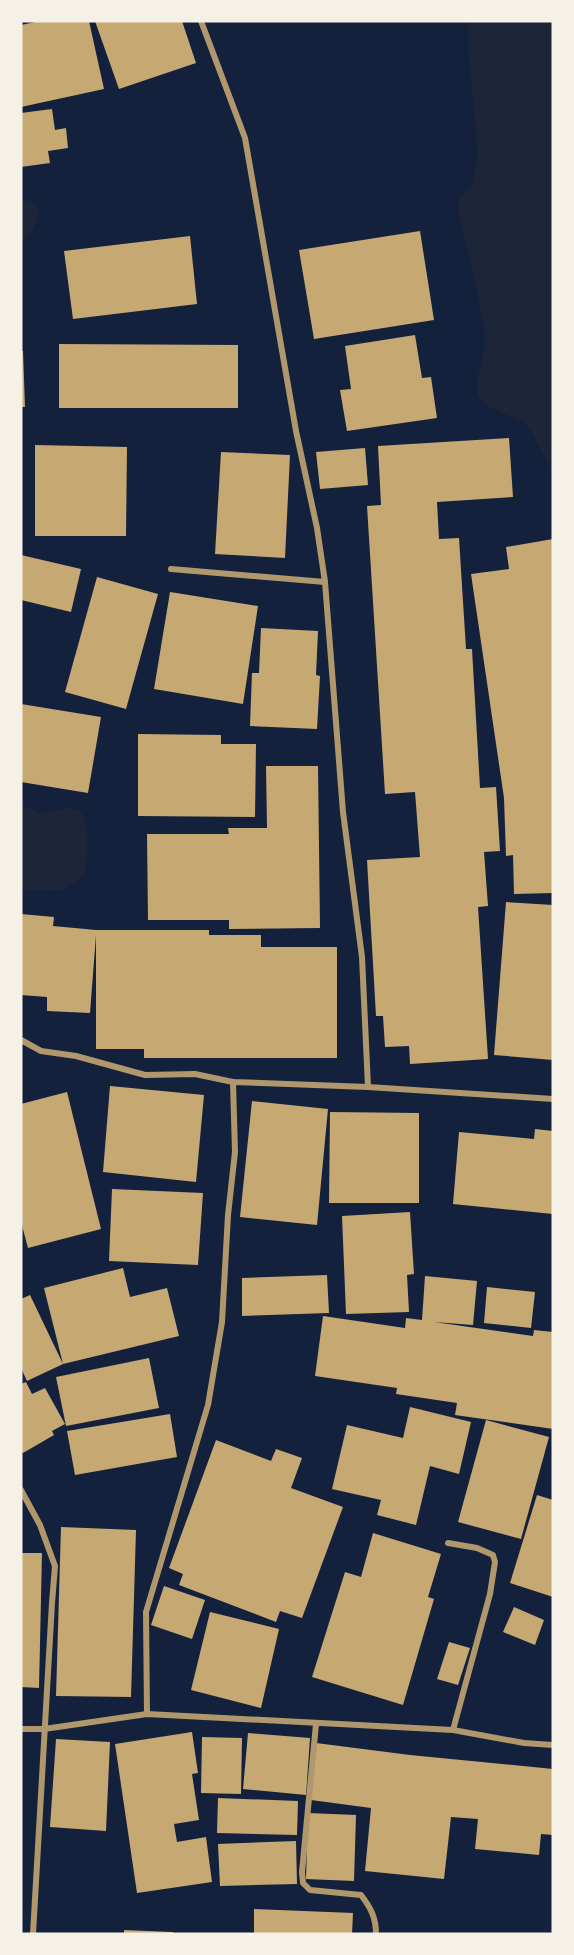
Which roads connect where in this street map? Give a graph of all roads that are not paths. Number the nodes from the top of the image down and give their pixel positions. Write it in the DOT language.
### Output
graph roads {
  1 [pos="201,21"];
  2 [pos="171,569"];
  3 [pos="325,582"];
  4 [pos="21,1040"];
  5 [pos="233,1082"];
  6 [pos="368,1087"];
  7 [pos="553,1099"];
  8 [pos="21,1490"];
  9 [pos="448,1543"];
  10 [pos="147,1714"];
  11 [pos="316,1724"];
  12 [pos="21,1729"];
  13 [pos="44,1729"];
  14 [pos="453,1730"];
  15 [pos="553,1745"];
  16 [pos="33,1934"];
  17 [pos="376,1934"];
  1 -- 3 [label="street"];
  2 -- 3 [label="street"];
  3 -- 6 [label="street"];
  4 -- 5 [label="street"];
  5 -- 6 [label="street"];
  5 -- 10 [label="street"];
  6 -- 7 [label="street"];
  8 -- 13 [label="street"];
  9 -- 14 [label="street"];
  10 -- 11 [label="street"];
  10 -- 13 [label="street"];
  11 -- 14 [label="street"];
  11 -- 17 [label="street"];
  12 -- 13 [label="street"];
  13 -- 16 [label="street"];
  14 -- 15 [label="street"];
}
